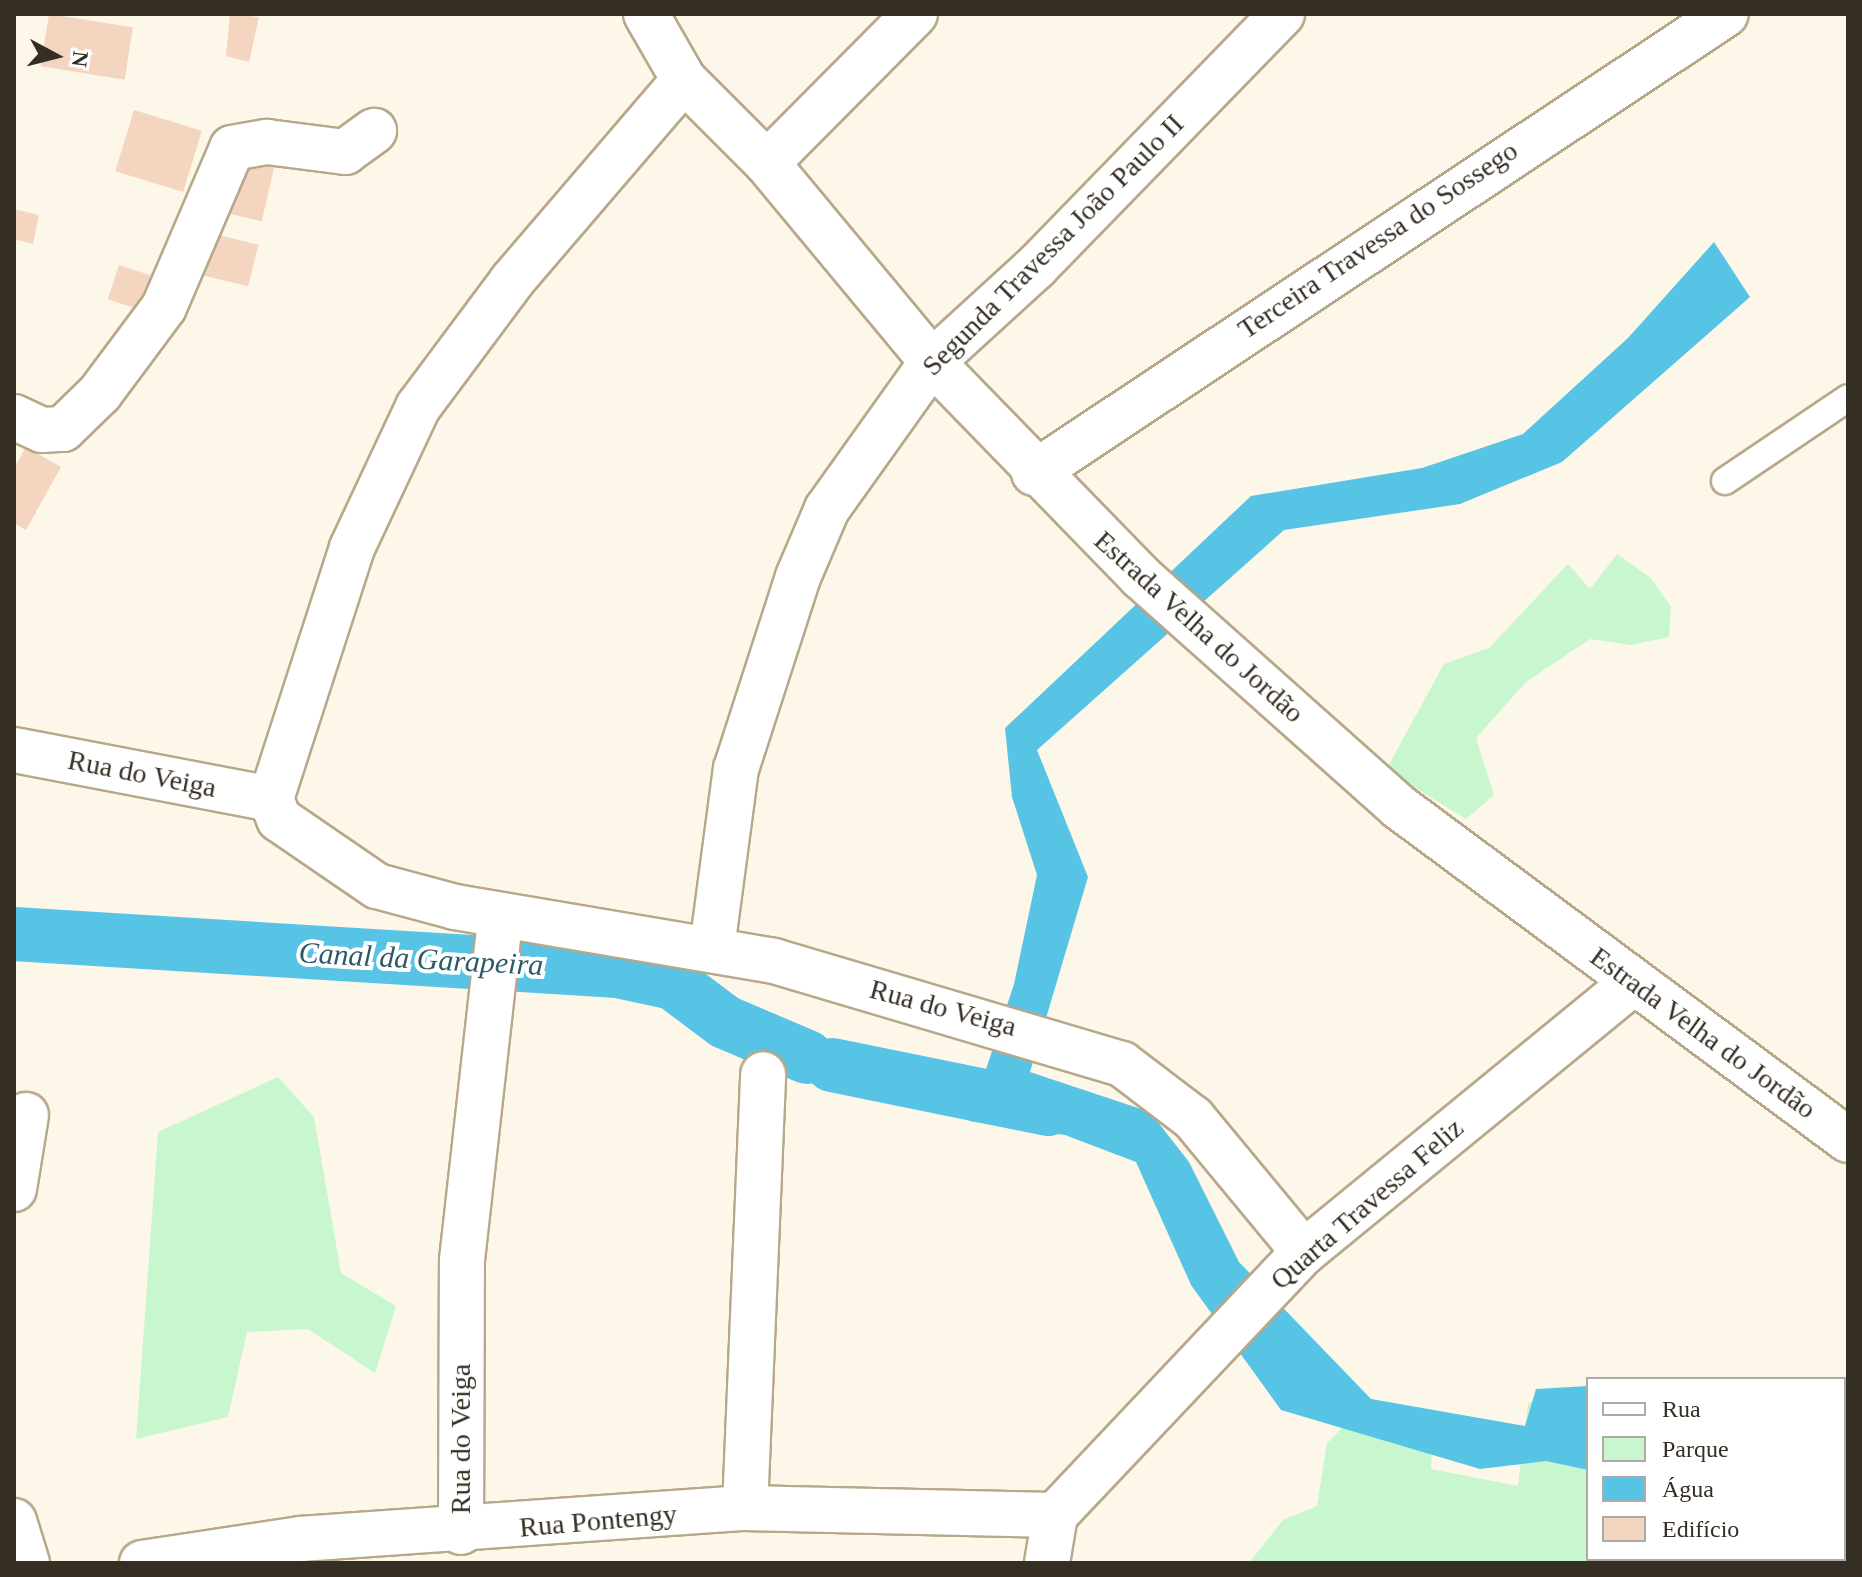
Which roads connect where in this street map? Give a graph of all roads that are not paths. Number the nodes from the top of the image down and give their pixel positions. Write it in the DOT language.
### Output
graph roads {
  1 [pos="646,14"];
  2 [pos="915,14"];
  3 [pos="1282,14"];
  4 [pos="1726,14"];
  5 [pos="684,80"];
  6 [pos="374,131"];
  7 [pos="767,163"];
  8 [pos="932,362"];
  9 [pos="1848,398"];
  10 [pos="14,417"];
  11 [pos="1034,473"];
  12 [pos="1725,481"];
  13 [pos="14,750"];
  14 [pos="271,799"];
  15 [pos="501,915"];
  16 [pos="712,948"];
  17 [pos="1633,983"];
  18 [pos="763,1074"];
  19 [pos="26,1115"];
  20 [pos="1848,1140"];
  21 [pos="14,1189"];
  22 [pos="1290,1266"];
  23 [pos="745,1508"];
  24 [pos="1055,1515"];
  25 [pos="14,1521"];
  26 [pos="461,1532"];
  27 [pos="27,1563"];
  28 [pos="142,1563"];
  29 [pos="1047,1563"];
  1 -- 5 [label="street, Estrada Velha do Jordão"];
  2 -- 7 [label="street"];
  3 -- 8 [label="street, Segunda Travessa João Paulo II"];
  4 -- 11 [label="street, Terceira Travessa do Sossego"];
  5 -- 7 [label="street, Estrada Velha do Jordão"];
  5 -- 14 [label="street"];
  6 -- 10 [label="street"];
  7 -- 8 [label="street, Estrada Velha do Jordão"];
  8 -- 11 [label="street, Estrada Velha do Jordão"];
  8 -- 16 [label="street, Segunda Travessa João Paulo II"];
  9 -- 12 [label="lane"];
  11 -- 17 [label="street, Estrada Velha do Jordão"];
  13 -- 14 [label="street, Rua do Veiga"];
  14 -- 15 [label="street, Rua do Veiga"];
  15 -- 16 [label="street, Rua do Veiga"];
  15 -- 26 [label="street, Rua do Veiga"];
  16 -- 22 [label="street, Rua do Veiga"];
  17 -- 20 [label="street, Estrada Velha do Jordão"];
  17 -- 22 [label="street, Quarta Travessa Feliz"];
  18 -- 23 [label="street"];
  19 -- 21 [label="street"];
  22 -- 24 [label="street, Quarta Travessa Feliz"];
  23 -- 24 [label="street, Rua Pontengy"];
  23 -- 26 [label="street, Rua Pontengy"];
  24 -- 29 [label="street"];
  25 -- 27 [label="street"];
  26 -- 28 [label="street, Rua Pontengy"];
}
